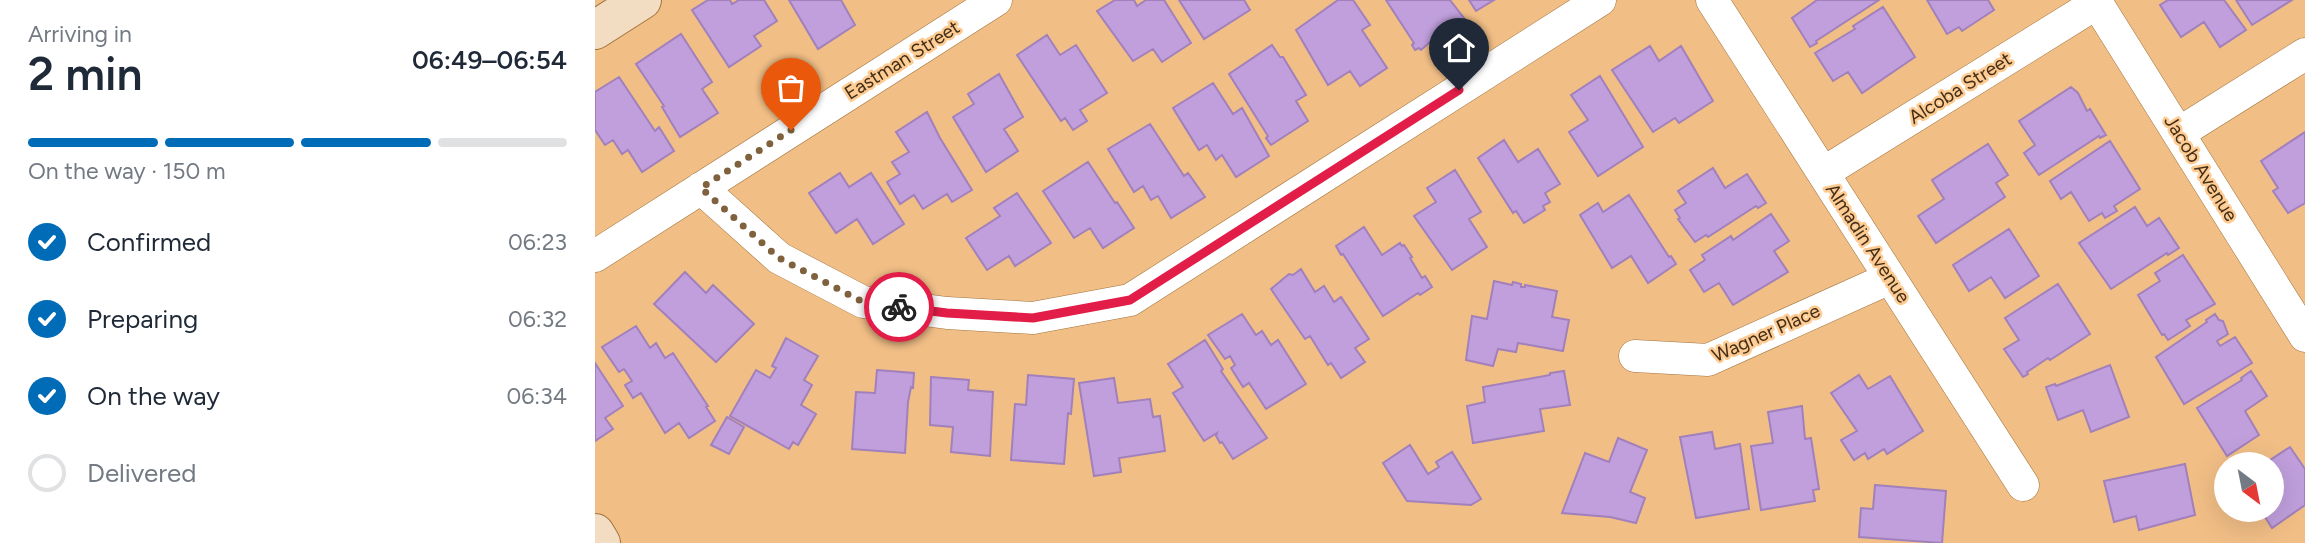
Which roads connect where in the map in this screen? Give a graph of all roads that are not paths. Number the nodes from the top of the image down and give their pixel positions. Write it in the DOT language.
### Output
graph roads {
  1 [pos="642,0"];
  2 [pos="996,0"];
  3 [pos="1600,0"];
  4 [pos="1712,0"];
  5 [pos="2096,2"];
  6 [pos="595,30"];
  7 [pos="2305,54"];
  8 [pos="2179,133"];
  9 [pos="1823,173"];
  10 [pos="701,188"];
  11 [pos="595,256"];
  12 [pos="1890,278"];
  13 [pos="2305,336"];
  14 [pos="1635,356"];
  15 [pos="2023,485"];
  16 [pos="595,533"];
  17 [pos="601,543"];
  1 -- 6 [label="street"];
  2 -- 10 [label="street, Eastman Street"];
  3 -- 10 [label="street"];
  4 -- 9 [label="street, Almadin Avenue"];
  5 -- 8 [label="street, Jacob Avenue"];
  5 -- 9 [label="street, Alcoba Street"];
  7 -- 8 [label="street"];
  8 -- 13 [label="street, Jacob Avenue"];
  9 -- 12 [label="street, Almadin Avenue"];
  10 -- 11 [label="street, Eastman Street"];
  12 -- 14 [label="street, Wagner Place"];
  12 -- 15 [label="street, Almadin Avenue"];
  16 -- 17 [label="street"];
}
